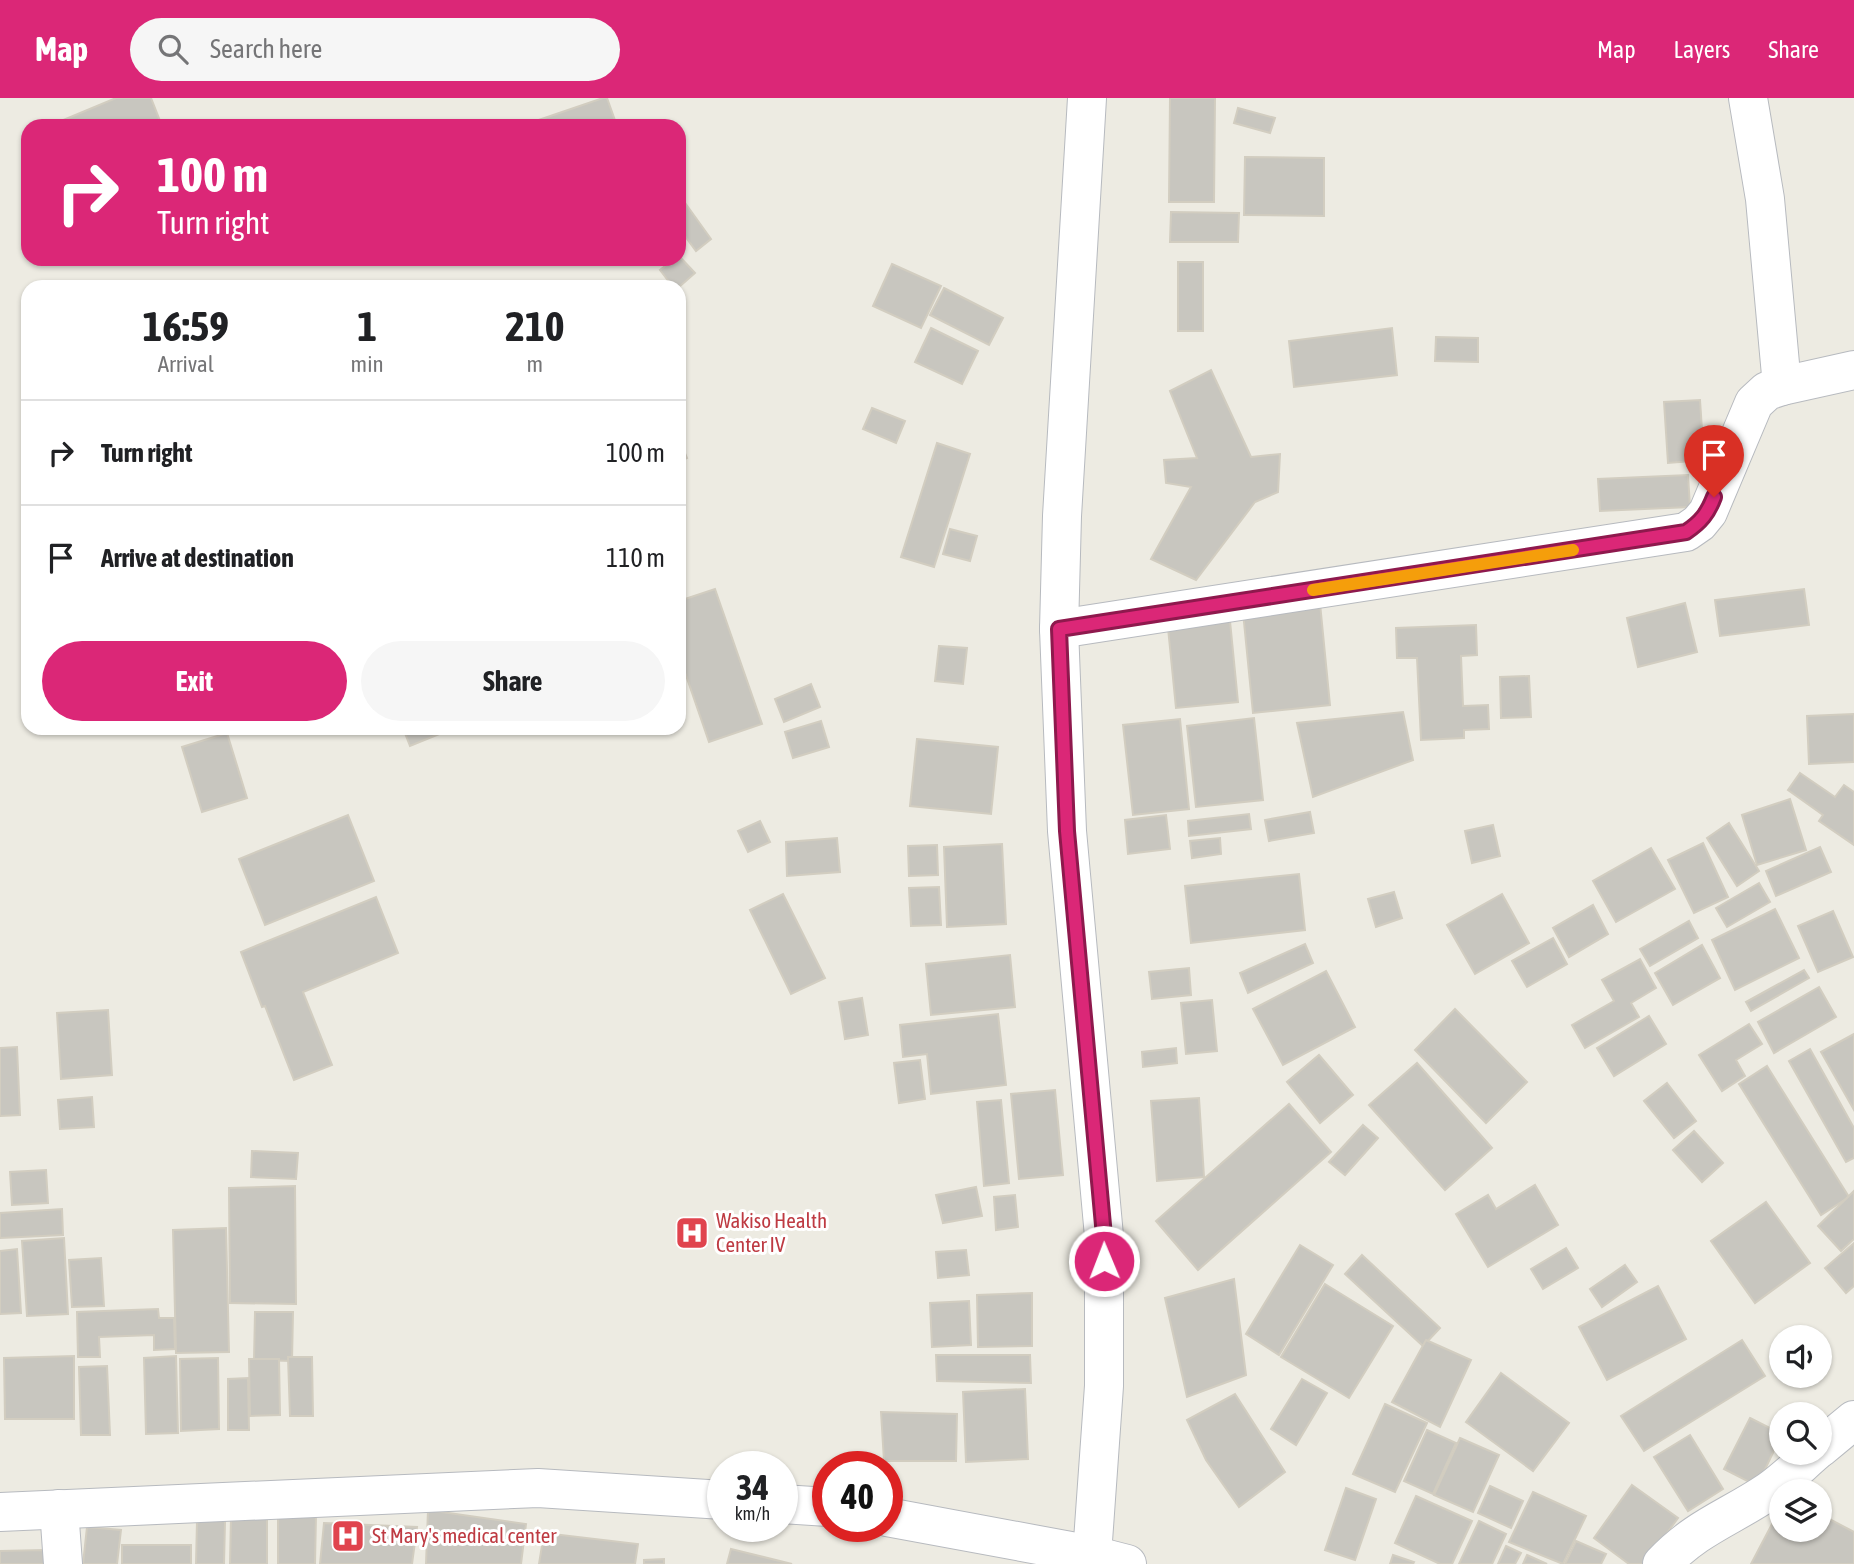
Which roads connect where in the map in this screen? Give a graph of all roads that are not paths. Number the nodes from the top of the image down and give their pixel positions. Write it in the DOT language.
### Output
graph roads {
  1 [pos="1087,98"];
  2 [pos="1748,98"];
  3 [pos="1854,370"];
  4 [pos="1782,386"];
  5 [pos="1059,629"];
  6 [pos="1854,1419"];
  7 [pos="1832,1438"];
  8 [pos="1800,1465"];
  9 [pos="707,1499"];
  10 [pos="59,1508"];
  11 [pos="0,1512"];
  12 [pos="903,1520"];
  13 [pos="1103,1561"];
  14 [pos="63,1564"];
  15 [pos="1662,1564"];
  1 -- 5 [label="street"];
  2 -- 4 [label="street"];
  3 -- 4 [label="street"];
  4 -- 5 [label="street"];
  5 -- 13 [label="street"];
  6 -- 7 [label="street"];
  8 -- 15 [label="street"];
  9 -- 10 [label="street"];
  10 -- 11 [label="street"];
  10 -- 14 [label="street"];
  12 -- 13 [label="street"];
}
